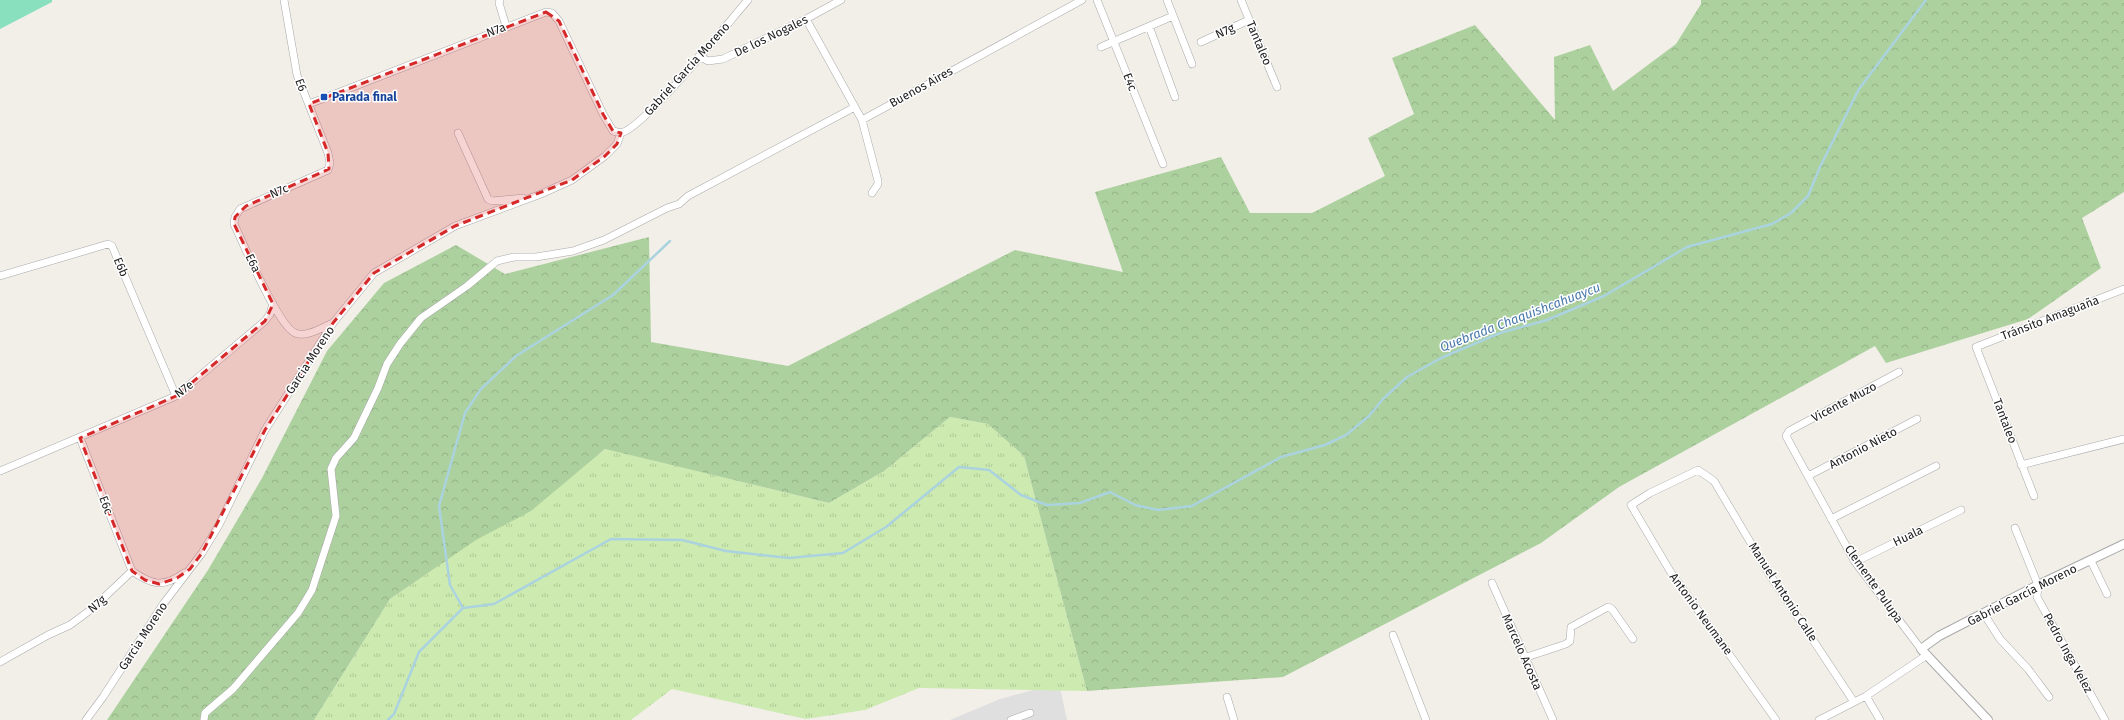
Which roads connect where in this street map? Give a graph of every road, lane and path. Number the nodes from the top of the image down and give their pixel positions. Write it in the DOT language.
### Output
graph roads {
  1 [pos="284,0"];
  2 [pos="500,0"];
  3 [pos="748,0"];
  4 [pos="841,0"];
  5 [pos="1082,0"];
  6 [pos="1097,0"];
  7 [pos="1167,0"];
  8 [pos="1240,0"];
  9 [pos="1173,16"];
  10 [pos="806,19"];
  11 [pos="1249,20"];
  12 [pos="506,26"];
  13 [pos="1149,26"];
  14 [pos="1113,42"];
  15 [pos="1200,42"];
  16 [pos="1101,47"];
  17 [pos="699,56"];
  18 [pos="1192,64"];
  19 [pos="1278,87"];
  20 [pos="1175,97"];
  21 [pos="309,104"];
  22 [pos="853,108"];
  23 [pos="862,120"];
  24 [pos="458,133"];
  25 [pos="621,133"];
  26 [pos="1163,164"];
  27 [pos="330,167"];
  28 [pos="872,193"];
  29 [pos="529,197"];
  30 [pos="234,221"];
  31 [pos="0,276"];
  32 [pos="2124,289"];
  33 [pos="273,304"];
  34 [pos="333,323"];
  35 [pos="1976,347"];
  36 [pos="1899,372"];
  37 [pos="176,396"];
  38 [pos="1917,419"];
  39 [pos="1790,431"];
  40 [pos="80,438"];
  41 [pos="2124,439"];
  42 [pos="2021,465"];
  43 [pos="1936,466"];
  44 [pos="0,471"];
  45 [pos="1808,476"];
  46 [pos="2034,496"];
  47 [pos="1631,505"];
  48 [pos="1961,510"];
  49 [pos="1831,519"];
  50 [pos="2014,528"];
  51 [pos="2124,544"];
  52 [pos="2091,560"];
  53 [pos="1855,562"];
  54 [pos="190,569"];
  55 [pos="132,571"];
  56 [pos="1492,583"];
  57 [pos="2038,585"];
  58 [pos="2107,594"];
  59 [pos="1984,614"];
  60 [pos="1393,635"];
  61 [pos="1633,640"];
  62 [pos="1924,652"];
  63 [pos="1524,658"];
  64 [pos="0,662"];
  65 [pos="1866,696"];
  66 [pos="1227,697"];
  67 [pos="2049,697"];
  68 [pos="1854,702"];
  69 [pos="1030,713"];
  70 [pos="86,720"];
  71 [pos="204,720"];
  72 [pos="1011,720"];
  73 [pos="1234,720"];
  74 [pos="1426,720"];
  75 [pos="1553,720"];
  76 [pos="1776,720"];
  77 [pos="1819,720"];
  78 [pos="1880,720"];
  79 [pos="1988,720"];
  80 [pos="2105,720"];
  1 -- 21 [label="street, E6"];
  2 -- 12 [label="street"];
  3 -- 17 [label="street, Gabriel Garcia Moreno"];
  4 -- 10 [label="street, De los Nogales"];
  5 -- 23 [label="street, Buenos Aires"];
  6 -- 14 [label="street, E4c"];
  7 -- 9 [label="street"];
  8 -- 11 [label="street, Tantaleo"];
  9 -- 13 [label="street"];
  9 -- 18 [label="street"];
  10 -- 17 [label="street, De los Nogales"];
  10 -- 22 [label="street"];
  11 -- 15 [label="street, N7g"];
  11 -- 19 [label="street, Tantaleo"];
  12 -- 21 [label="street, N7a"];
  12 -- 25 [label="street, N7a"];
  13 -- 14 [label="street"];
  13 -- 20 [label="street"];
  14 -- 16 [label="street"];
  14 -- 26 [label="street, E4c"];
  17 -- 25 [label="street, Gabriel Garcia Moreno"];
  21 -- 27 [label="street, E6"];
  22 -- 23 [label="street"];
  22 -- 71 [label="street"];
  23 -- 28 [label="street"];
  24 -- 29 [label="street"];
  25 -- 29 [label="street, Garcia Moreno"];
  27 -- 30 [label="street, N7c"];
  29 -- 34 [label="street, Garcia Moreno"];
  30 -- 33 [label="street, E6a"];
  31 -- 37 [label="street, E6b"];
  32 -- 35 [label="street, Tránsito Amaguaña"];
  33 -- 34 [label="street"];
  33 -- 37 [label="street, N7e"];
  34 -- 54 [label="street, Garcia Moreno"];
  35 -- 42 [label="street, Tantaleo"];
  36 -- 39 [label="street, Vicente Muzo"];
  37 -- 40 [label="street, N7e"];
  38 -- 45 [label="street, Antonio Nieto"];
  39 -- 45 [label="street, Clemente Pulupa"];
  40 -- 44 [label="street, N7e"];
  40 -- 55 [label="street, E6c"];
  41 -- 42 [label="street"];
  42 -- 46 [label="street, Tantaleo"];
  43 -- 49 [label="street"];
  45 -- 49 [label="street, Clemente Pulupa"];
  47 -- 68 [label="street, Manuel Antonio Calle"];
  47 -- 76 [label="street, Antonio Neumane"];
  48 -- 53 [label="street, Huala"];
  49 -- 53 [label="street, Clemente Pulupa"];
  50 -- 57 [label="street, Pedro Inga Velez"];
  51 -- 52 [label="street, Gabriel García Moreno"];
  52 -- 57 [label="street, Gabriel García Moreno"];
  52 -- 58 [label="street"];
  53 -- 62 [label="street, Clemente Pulupa"];
  54 -- 55 [label="street"];
  54 -- 70 [label="street, Garcia Moreno"];
  55 -- 64 [label="street, N7g"];
  56 -- 63 [label="street, Marcelo Acosta"];
  57 -- 59 [label="street, Gabriel García Moreno"];
  57 -- 80 [label="street, Pedro Inga Velez"];
  59 -- 62 [label="street, Gabriel García Moreno"];
  59 -- 67 [label="street"];
  60 -- 74 [label="street"];
  61 -- 63 [label="street"];
  62 -- 65 [label="street"];
  62 -- 79 [label="street, Clemente Pulupa"];
  63 -- 75 [label="street, Marcelo Acosta"];
  65 -- 68 [label="street"];
  65 -- 78 [label="street"];
  66 -- 73 [label="street"];
  68 -- 77 [label="street"];
  69 -- 72 [label="street"];
}
